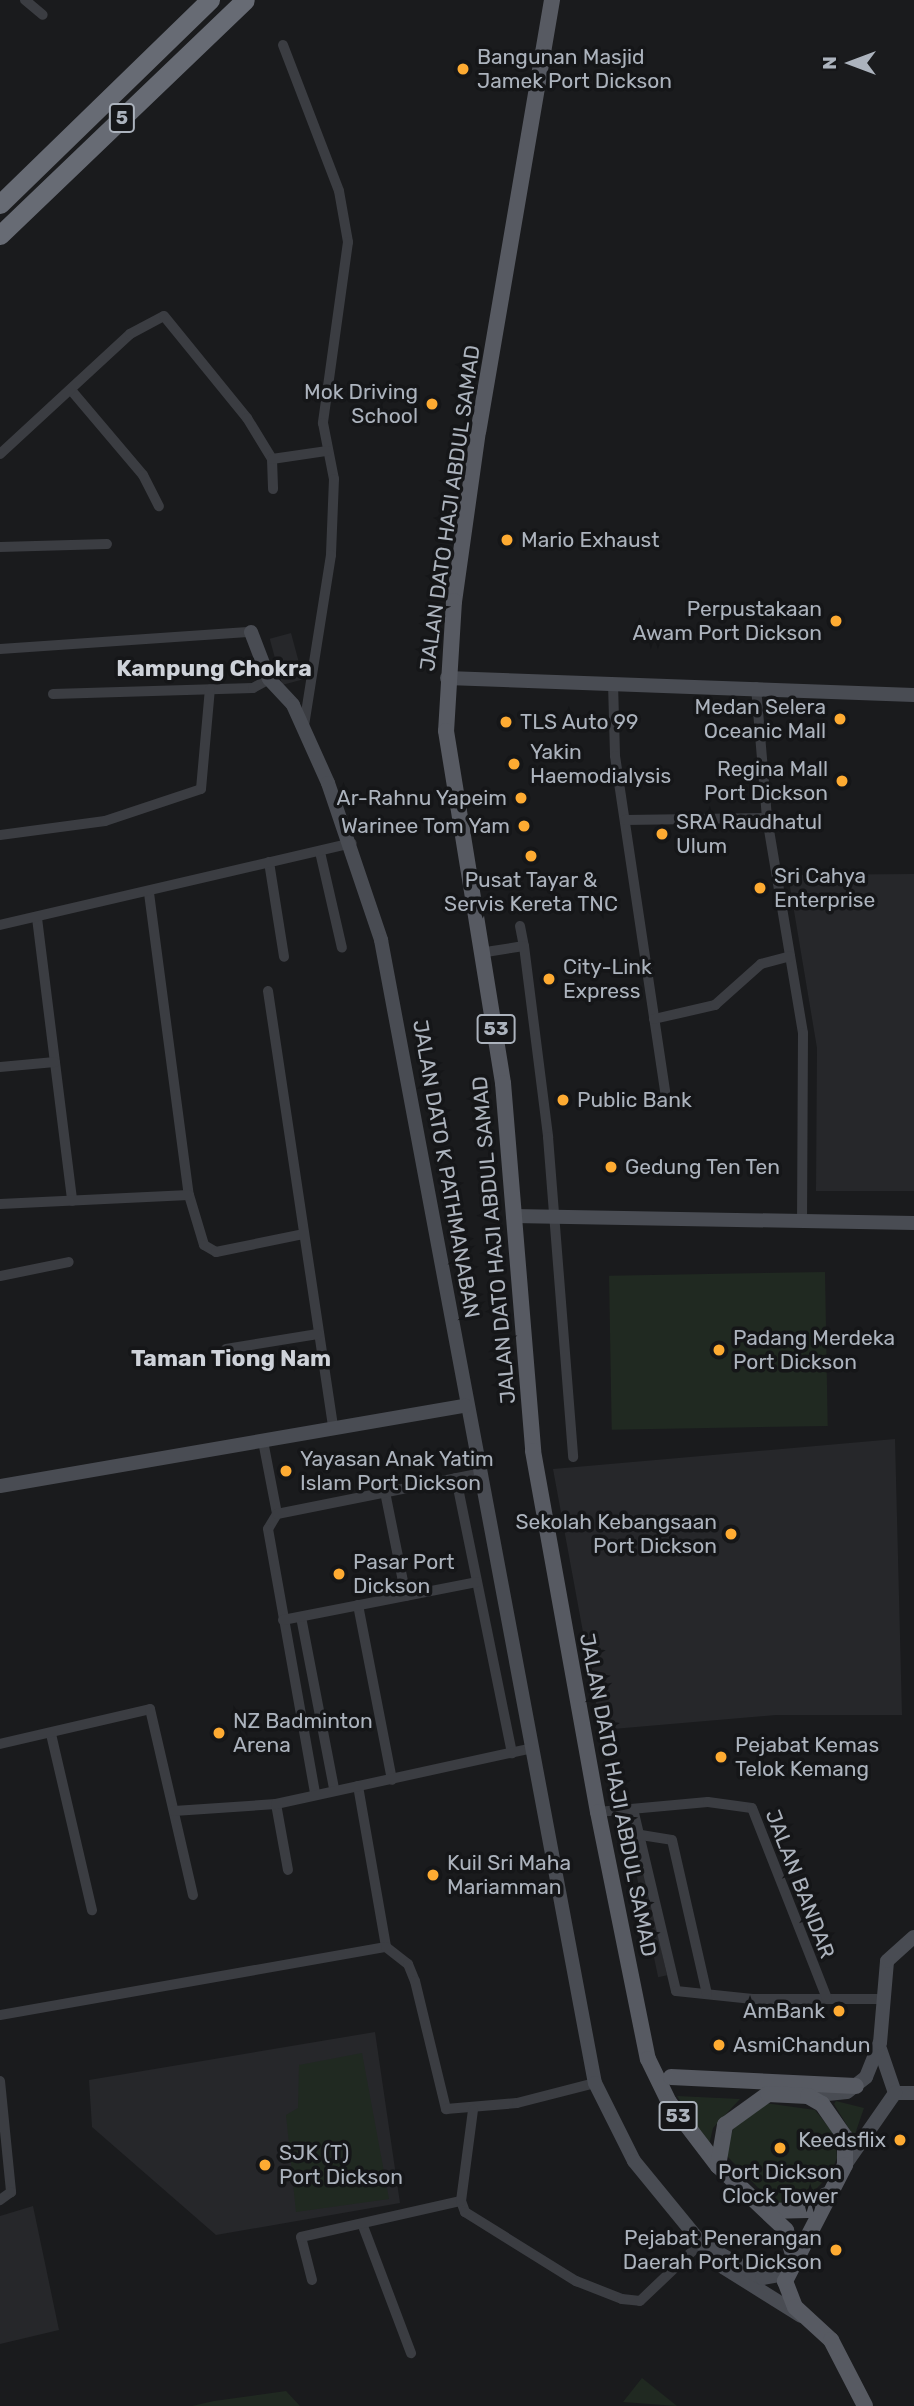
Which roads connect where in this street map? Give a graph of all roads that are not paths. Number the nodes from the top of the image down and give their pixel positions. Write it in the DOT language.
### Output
graph roads {
  1 [pos="25,0"];
  2 [pos="210,0"];
  3 [pos="245,0"];
  4 [pos="552,0"];
  5 [pos="43,15"];
  6 [pos="283,45"];
  7 [pos="0,204"];
  8 [pos="0,235"];
  9 [pos="71,390"];
  10 [pos="327,451"];
  11 [pos="0,454"];
  12 [pos="272,458"];
  13 [pos="272,489"];
  14 [pos="159,506"];
  15 [pos="107,544"];
  16 [pos="0,547"];
  17 [pos="251,632"];
  18 [pos="0,649"];
  19 [pos="447,678"];
  20 [pos="270,679"];
  21 [pos="613,682"];
  22 [pos="756,687"];
  23 [pos="210,689"];
  24 [pos="53,694"];
  25 [pos="914,695"];
  26 [pos="304,725"];
  27 [pos="767,818"];
  28 [pos="625,820"];
  29 [pos="0,835"];
  30 [pos="352,843"];
  31 [pos="320,852"];
  32 [pos="270,862"];
  33 [pos="149,893"];
  34 [pos="37,918"];
  35 [pos="0,925"];
  36 [pos="520,926"];
  37 [pos="524,946"];
  38 [pos="342,948"];
  39 [pos="485,952"];
  40 [pos="790,956"];
  41 [pos="284,957"];
  42 [pos="268,992"];
  43 [pos="654,1019"];
  44 [pos="55,1062"];
  45 [pos="0,1067"];
  46 [pos="665,1091"];
  47 [pos="189,1195"];
  48 [pos="72,1201"];
  49 [pos="0,1204"];
  50 [pos="554,1214"];
  51 [pos="513,1216"];
  52 [pos="802,1220"];
  53 [pos="914,1223"];
  54 [pos="299,1235"];
  55 [pos="69,1262"];
  56 [pos="0,1276"];
  57 [pos="318,1334"];
  58 [pos="226,1349"];
  59 [pos="465,1406"];
  60 [pos="333,1426"];
  61 [pos="262,1441"];
  62 [pos="573,1457"];
  63 [pos="477,1474"];
  64 [pos="456,1478"];
  65 [pos="0,1486"];
  66 [pos="385,1492"];
  67 [pos="277,1514"];
  68 [pos="476,1581"];
  69 [pos="406,1596"];
  70 [pos="358,1605"];
  71 [pos="301,1616"];
  72 [pos="283,1620"];
  73 [pos="51,1734"];
  74 [pos="0,1744"];
  75 [pos="530,1749"];
  76 [pos="512,1753"];
  77 [pos="392,1780"];
  78 [pos="358,1786"];
  79 [pos="334,1789"];
  80 [pos="315,1793"];
  81 [pos="276,1804"];
  82 [pos="633,1809"];
  83 [pos="174,1811"];
  84 [pos="598,1812"];
  85 [pos="641,1835"];
  86 [pos="288,1870"];
  87 [pos="193,1895"];
  88 [pos="92,1910"];
  89 [pos="914,1937"];
  90 [pos="386,1947"];
  91 [pos="707,1994"];
  92 [pos="827,1998"];
  93 [pos="881,1999"];
  94 [pos="0,2015"];
  95 [pos="880,2043"];
  96 [pos="648,2059"];
  97 [pos="671,2077"];
  98 [pos="0,2081"];
  99 [pos="595,2083"];
  100 [pos="856,2086"];
  101 [pos="895,2093"];
  102 [pos="914,2093"];
  103 [pos="768,2094"];
  104 [pos="808,2096"];
  105 [pos="473,2110"];
  106 [pos="845,2165"];
  107 [pos="718,2166"];
  108 [pos="834,2189"];
  109 [pos="0,2200"];
  110 [pos="461,2201"];
  111 [pos="764,2210"];
  112 [pos="363,2226"];
  113 [pos="701,2243"];
  114 [pos="794,2258"];
  115 [pos="785,2274"];
  116 [pos="312,2280"];
  117 [pos="812,2320"];
  118 [pos="411,2353"];
  119 [pos="865,2406"];
  1 -- 5 [label="street"];
  2 -- 7 [label="highway, 5"];
  3 -- 8 [label="highway, 5"];
  4 -- 19 [label="main road, JALAN DATO HAJI ABDUL SAMAD / 53"];
  6 -- 10 [label="street"];
  9 -- 11 [label="street"];
  9 -- 12 [label="street"];
  9 -- 14 [label="street"];
  10 -- 12 [label="street"];
  10 -- 26 [label="street"];
  12 -- 13 [label="street"];
  15 -- 16 [label="street"];
  17 -- 18 [label="street"];
  17 -- 20 [label="street, JALAN DATO K PATHMANABAN"];
  19 -- 21 [label="street"];
  19 -- 39 [label="main road, JALAN DATO HAJI ABDUL SAMAD / 53"];
  20 -- 23 [label="street"];
  20 -- 26 [label="street, JALAN DATO K PATHMANABAN"];
  21 -- 22 [label="street"];
  21 -- 28 [label="street"];
  22 -- 25 [label="street"];
  22 -- 27 [label="street"];
  23 -- 24 [label="street"];
  23 -- 29 [label="street"];
  26 -- 30 [label="street, JALAN DATO K PATHMANABAN"];
  27 -- 28 [label="street"];
  27 -- 40 [label="street"];
  28 -- 43 [label="street"];
  30 -- 31 [label="street"];
  30 -- 59 [label="street, JALAN DATO K PATHMANABAN"];
  31 -- 32 [label="street"];
  31 -- 38 [label="street"];
  32 -- 33 [label="street"];
  32 -- 41 [label="street"];
  33 -- 34 [label="street"];
  33 -- 47 [label="street"];
  34 -- 35 [label="street"];
  34 -- 44 [label="street"];
  36 -- 37 [label="street"];
  37 -- 39 [label="street"];
  37 -- 50 [label="street"];
  39 -- 51 [label="main road, JALAN DATO HAJI ABDUL SAMAD / 53"];
  40 -- 43 [label="street"];
  40 -- 52 [label="street"];
  42 -- 54 [label="street"];
  43 -- 46 [label="street"];
  44 -- 45 [label="street"];
  44 -- 48 [label="street"];
  47 -- 48 [label="street"];
  47 -- 54 [label="street"];
  48 -- 49 [label="street"];
  50 -- 51 [label="street"];
  50 -- 52 [label="street"];
  50 -- 62 [label="street"];
  51 -- 84 [label="main road, JALAN DATO HAJI ABDUL SAMAD / 53"];
  52 -- 53 [label="street"];
  54 -- 57 [label="street"];
  55 -- 56 [label="street"];
  57 -- 58 [label="street"];
  57 -- 60 [label="street"];
  59 -- 60 [label="street"];
  59 -- 63 [label="street, JALAN DATO K PATHMANABAN"];
  60 -- 61 [label="street"];
  61 -- 65 [label="street"];
  61 -- 67 [label="street"];
  63 -- 64 [label="street"];
  63 -- 75 [label="street, JALAN DATO K PATHMANABAN"];
  64 -- 66 [label="street"];
  64 -- 68 [label="street"];
  66 -- 67 [label="street"];
  66 -- 69 [label="street"];
  67 -- 72 [label="street"];
  68 -- 69 [label="street"];
  68 -- 76 [label="street"];
  69 -- 70 [label="street"];
  70 -- 71 [label="street"];
  70 -- 77 [label="street"];
  71 -- 72 [label="street"];
  71 -- 79 [label="street"];
  72 -- 80 [label="street"];
  73 -- 74 [label="street"];
  73 -- 83 [label="street"];
  73 -- 88 [label="street"];
  75 -- 76 [label="street"];
  75 -- 99 [label="street, JALAN DATO K PATHMANABAN"];
  76 -- 77 [label="street"];
  77 -- 78 [label="street"];
  78 -- 79 [label="street"];
  78 -- 90 [label="street"];
  79 -- 80 [label="street"];
  80 -- 81 [label="street"];
  81 -- 83 [label="street"];
  81 -- 86 [label="street"];
  82 -- 84 [label="street, JALAN BANDAR"];
  82 -- 85 [label="street"];
  82 -- 92 [label="street, JALAN BANDAR"];
  83 -- 87 [label="street"];
  84 -- 96 [label="main road, JALAN DATO HAJI ABDUL SAMAD / 53"];
  85 -- 91 [label="street"];
  85 -- 91 [label="street"];
  89 -- 93 [label="street"];
  90 -- 94 [label="street"];
  90 -- 105 [label="street"];
  91 -- 92 [label="street"];
  92 -- 93 [label="street"];
  93 -- 95 [label="street"];
  95 -- 100 [label="street"];
  95 -- 101 [label="street"];
  96 -- 97 [label="main road, 53"];
  96 -- 107 [label="main road, JALAN DATO HAJI ABDUL SAMAD / 53"];
  97 -- 100 [label="main road"];
  97 -- 103 [label="main road, 53"];
  98 -- 109 [label="street"];
  99 -- 105 [label="street"];
  99 -- 113 [label="street, JALAN DATO K PATHMANABAN"];
  100 -- 104 [label="street"];
  101 -- 102 [label="street"];
  101 -- 106 [label="street"];
  103 -- 104 [label="main road"];
  103 -- 107 [label="main road"];
  104 -- 106 [label="main road"];
  105 -- 110 [label="street"];
  106 -- 108 [label="main road"];
  107 -- 111 [label="main road"];
  108 -- 111 [label="main road"];
  108 -- 114 [label="main road"];
  110 -- 112 [label="street"];
  110 -- 113 [label="street"];
  111 -- 114 [label="main road"];
  112 -- 116 [label="street"];
  112 -- 118 [label="street"];
  113 -- 115 [label="street, JALAN DATO K PATHMANABAN"];
  113 -- 117 [label="street, JALAN DATO K PATHMANABAN"];
  114 -- 115 [label="main road"];
  115 -- 117 [label="main road"];
  117 -- 119 [label="main road"];
}
